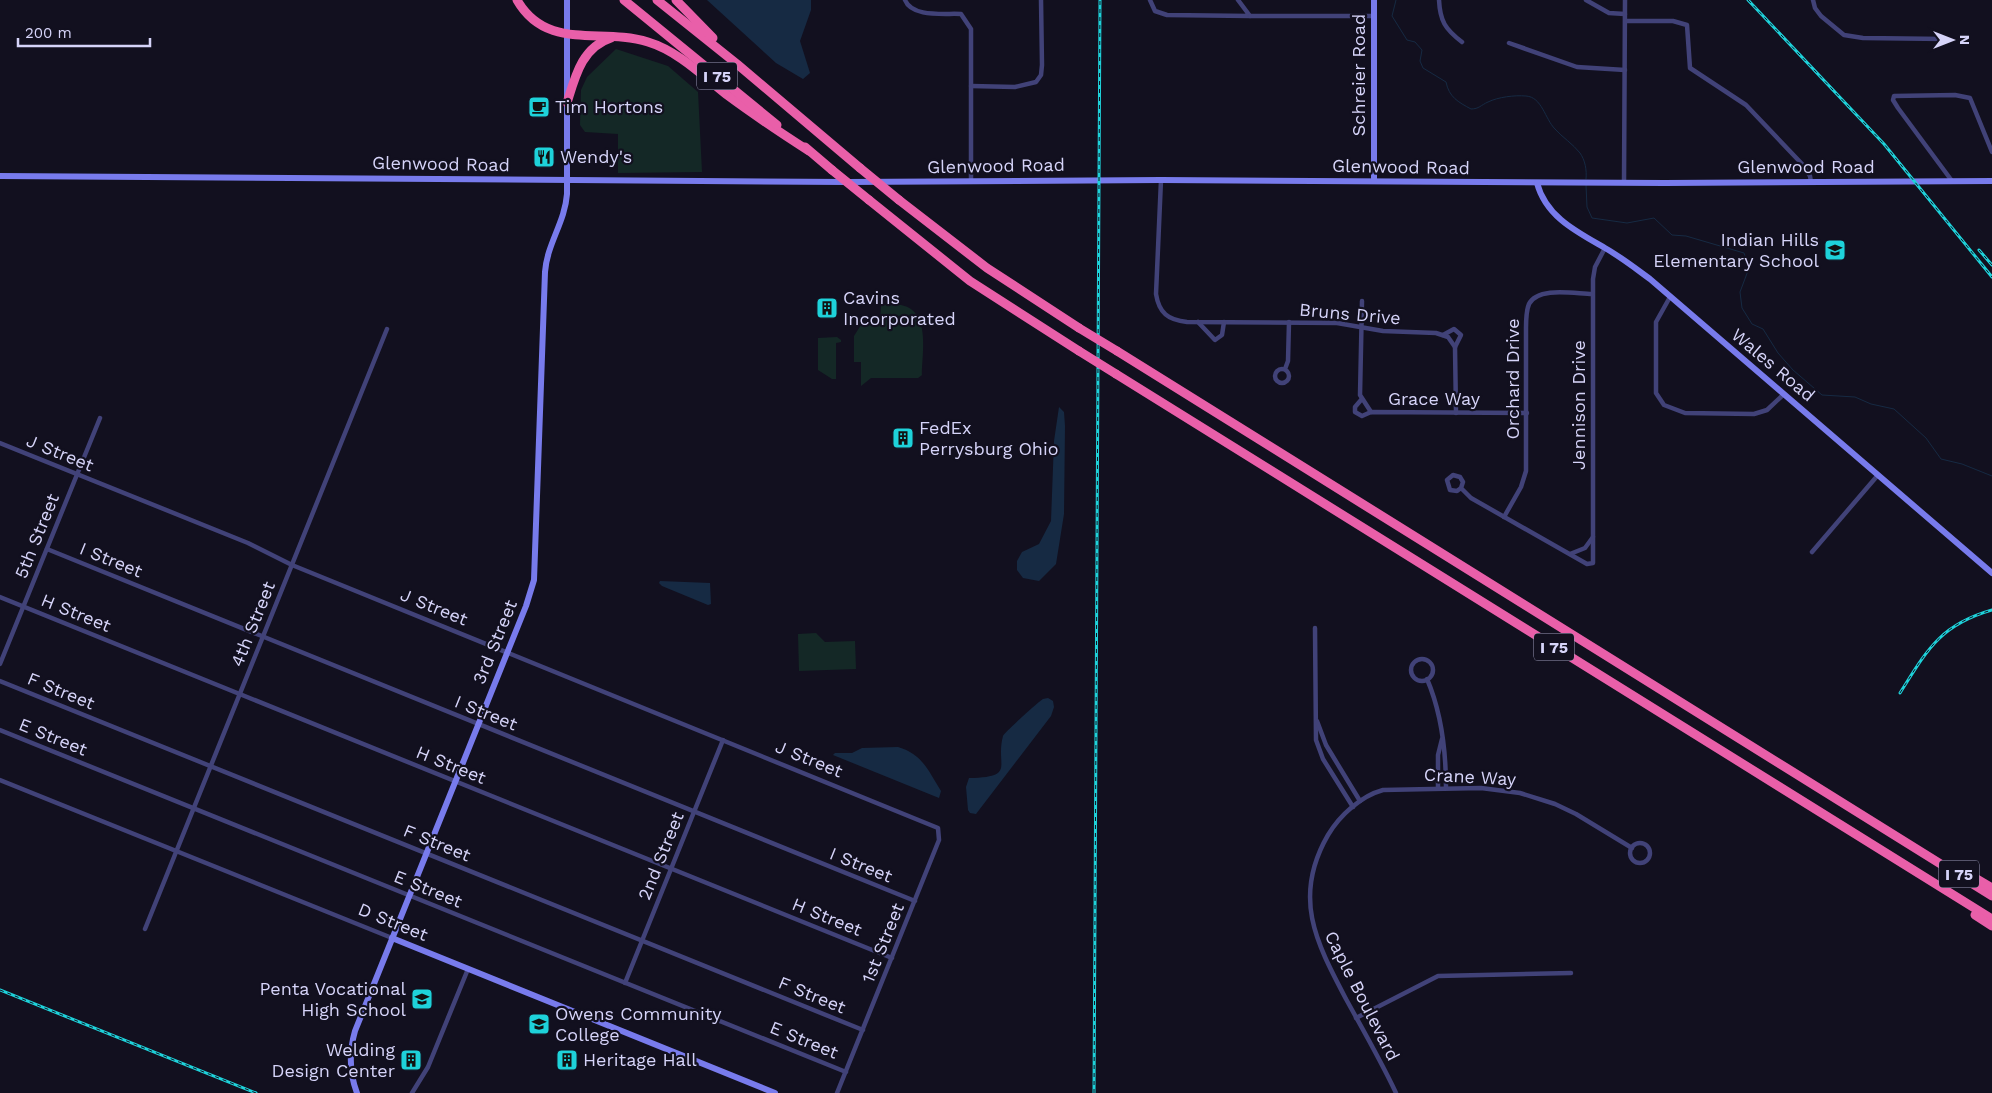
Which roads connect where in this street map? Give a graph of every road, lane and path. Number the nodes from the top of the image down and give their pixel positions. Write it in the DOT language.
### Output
graph roads {
  1 [pos="517,0"];
  2 [pos="567,0"];
  3 [pos="624,0"];
  4 [pos="657,0"];
  5 [pos="676,0"];
  6 [pos="905,0"];
  7 [pos="1042,0"];
  8 [pos="1150,0"];
  9 [pos="1238,0"];
  10 [pos="1374,0"];
  11 [pos="1439,0"];
  12 [pos="1586,0"];
  13 [pos="1626,0"];
  14 [pos="1813,0"];
  15 [pos="1626,14"];
  16 [pos="1250,16"];
  17 [pos="1374,16"];
  18 [pos="1626,22"];
  19 [pos="567,34"];
  20 [pos="619,37"];
  21 [pos="1945,39"];
  22 [pos="1462,42"];
  23 [pos="1509,44"];
  24 [pos="737,64"];
  25 [pos="1625,70"];
  26 [pos="971,86"];
  27 [pos="567,103"];
  28 [pos="809,151"];
  29 [pos="1992,152"];
  30 [pos="0,176"];
  31 [pos="567,180"];
  32 [pos="1161,180"];
  33 [pos="971,181"];
  34 [pos="1374,181"];
  35 [pos="1952,181"];
  36 [pos="1992,181"];
  37 [pos="1811,182"];
  38 [pos="1537,183"];
  39 [pos="1624,183"];
  40 [pos="1605,248"];
  41 [pos="1592,294"];
  42 [pos="1670,297"];
  43 [pos="1362,301"];
  44 [pos="1198,322"];
  45 [pos="1224,322"];
  46 [pos="1288,322"];
  47 [pos="1362,328"];
  48 [pos="387,329"];
  49 [pos="1443,335"];
  50 [pos="1455,348"];
  51 [pos="1285,369"];
  52 [pos="1784,394"];
  53 [pos="1361,400"];
  54 [pos="1371,412"];
  55 [pos="1456,413"];
  56 [pos="1527,413"];
  57 [pos="100,418"];
  58 [pos="0,443"];
  59 [pos="77,474"];
  60 [pos="1878,475"];
  61 [pos="1461,488"];
  62 [pos="1504,517"];
  63 [pos="1594,536"];
  64 [pos="47,549"];
  65 [pos="1812,552"];
  66 [pos="1569,554"];
  67 [pos="292,565"];
  68 [pos="1992,573"];
  69 [pos="0,597"];
  70 [pos="23,607"];
  71 [pos="1315,628"];
  72 [pos="263,637"];
  73 [pos="507,652"];
  74 [pos="0,664"];
  75 [pos="1427,679"];
  76 [pos="0,681"];
  77 [pos="240,694"];
  78 [pos="1316,714"];
  79 [pos="478,724"];
  80 [pos="0,730"];
  81 [pos="1442,739"];
  82 [pos="723,740"];
  83 [pos="210,766"];
  84 [pos="0,780"];
  85 [pos="455,781"];
  86 [pos="1438,788"];
  87 [pos="1446,788"];
  88 [pos="1356,804"];
  89 [pos="193,808"];
  90 [pos="694,812"];
  91 [pos="940,831"];
  92 [pos="1632,848"];
  93 [pos="176,851"];
  94 [pos="1926,853"];
  95 [pos="426,854"];
  96 [pos="671,868"];
  97 [pos="1925,878"];
  98 [pos="1992,888"];
  99 [pos="409,896"];
  100 [pos="1992,896"];
  101 [pos="915,901"];
  102 [pos="1992,919"];
  103 [pos="1992,926"];
  104 [pos="145,928"];
  105 [pos="392,938"];
  106 [pos="642,941"];
  107 [pos="892,958"];
  108 [pos="468,969"];
  109 [pos="1571,973"];
  110 [pos="625,983"];
  111 [pos="1356,1018"];
  112 [pos="863,1030"];
  113 [pos="846,1072"];
  114 [pos="357,1093"];
  115 [pos="412,1093"];
  116 [pos="775,1093"];
  117 [pos="838,1093"];
  118 [pos="1396,1093"];
  1 -- 19 [label="highway"];
  2 -- 19 [label="street, 3rd Street"];
  3 -- 28 [label="highway, I 75"];
  4 -- 24 [label="highway, I 75"];
  5 -- 24 [label="highway"];
  6 -- 26 [label="street"];
  7 -- 26 [label="street"];
  8 -- 16 [label="street"];
  9 -- 16 [label="street"];
  10 -- 17 [label="street, Schreier Road"];
  11 -- 22 [label="street"];
  12 -- 15 [label="street"];
  13 -- 15 [label="street"];
  14 -- 21 [label="street"];
  15 -- 18 [label="street"];
  16 -- 17 [label="street"];
  17 -- 34 [label="street, Schreier Road"];
  18 -- 25 [label="street"];
  18 -- 37 [label="street"];
  19 -- 20 [label="highway"];
  19 -- 27 [label="street, 3rd Street"];
  20 -- 27 [label="highway"];
  20 -- 28 [label="highway"];
  23 -- 25 [label="street"];
  24 -- 94 [label="highway, I 75, bridge"];
  25 -- 39 [label="street"];
  26 -- 33 [label="street"];
  27 -- 31 [label="street, 3rd Street"];
  28 -- 97 [label="highway, I 75, bridge"];
  29 -- 35 [label="street"];
  30 -- 31 [label="street, Glenwood Road"];
  31 -- 33 [label="street, Glenwood Road"];
  31 -- 73 [label="street, 3rd Street"];
  32 -- 33 [label="street, Glenwood Road"];
  32 -- 34 [label="street, Glenwood Road"];
  32 -- 44 [label="street, Bruns Drive"];
  34 -- 38 [label="street, Glenwood Road"];
  35 -- 36 [label="street, Glenwood Road"];
  35 -- 37 [label="street, Glenwood Road"];
  37 -- 39 [label="street, Glenwood Road"];
  38 -- 39 [label="street, Glenwood Road"];
  38 -- 40 [label="street, Wales Road"];
  40 -- 41 [label="street, Jennison Drive"];
  40 -- 42 [label="street, Wales Road"];
  41 -- 56 [label="street, Orchard Drive"];
  41 -- 63 [label="street, Jennison Drive"];
  42 -- 52 [label="street, Wales Road"];
  42 -- 52 [label="street"];
  43 -- 47 [label="street"];
  44 -- 45 [label="street, Bruns Drive"];
  44 -- 45 [label="street"];
  45 -- 46 [label="street, Bruns Drive"];
  46 -- 47 [label="street, Bruns Drive"];
  46 -- 51 [label="street"];
  47 -- 49 [label="street, Bruns Drive"];
  47 -- 53 [label="street"];
  48 -- 67 [label="street, 4th Street"];
  49 -- 50 [label="street"];
  49 -- 50 [label="street, Bruns Drive"];
  50 -- 55 [label="street, Bruns Drive"];
  52 -- 60 [label="street, Wales Road"];
  53 -- 54 [label="street"];
  53 -- 54 [label="street"];
  54 -- 55 [label="street, Grace Way"];
  55 -- 56 [label="street, Grace Way"];
  56 -- 62 [label="street, Orchard Drive"];
  57 -- 59 [label="street, 5th Street"];
  58 -- 59 [label="street, J Street"];
  59 -- 64 [label="street, 5th Street"];
  59 -- 67 [label="street, J Street"];
  60 -- 65 [label="street"];
  60 -- 68 [label="street, Wales Road"];
  61 -- 62 [label="street"];
  62 -- 66 [label="street"];
  63 -- 66 [label="street"];
  63 -- 66 [label="street, Jennison Drive"];
  64 -- 70 [label="street, 5th Street"];
  64 -- 72 [label="street, I Street"];
  67 -- 72 [label="street, 4th Street"];
  67 -- 73 [label="street, J Street"];
  69 -- 70 [label="street, H Street"];
  70 -- 74 [label="street, 5th Street"];
  70 -- 77 [label="street, H Street"];
  71 -- 78 [label="street"];
  72 -- 77 [label="street, 4th Street"];
  72 -- 79 [label="street, I Street"];
  73 -- 79 [label="street, 3rd Street"];
  73 -- 82 [label="street, J Street"];
  75 -- 75 [label="street"];
  75 -- 81 [label="street"];
  76 -- 83 [label="street, F Street"];
  77 -- 83 [label="street, 4th Street"];
  77 -- 85 [label="street, H Street"];
  78 -- 88 [label="street"];
  78 -- 88 [label="street"];
  79 -- 85 [label="street, 3rd Street"];
  79 -- 90 [label="street, I Street"];
  80 -- 89 [label="street, E Street"];
  81 -- 86 [label="street"];
  81 -- 87 [label="street"];
  82 -- 90 [label="street, 2nd Street"];
  82 -- 91 [label="street, J Street"];
  83 -- 89 [label="street, 4th Street"];
  83 -- 95 [label="street, F Street"];
  84 -- 93 [label="street, D Street"];
  85 -- 95 [label="street, 3rd Street"];
  85 -- 96 [label="street, H Street"];
  86 -- 87 [label="street, Crane Way"];
  86 -- 88 [label="street, Crane Way"];
  87 -- 92 [label="street, Crane Way"];
  88 -- 111 [label="street, Caple Boulevard"];
  89 -- 93 [label="street, 4th Street"];
  89 -- 99 [label="street, E Street"];
  90 -- 96 [label="street, 2nd Street"];
  90 -- 101 [label="street, I Street"];
  91 -- 101 [label="street, 1st Street"];
  92 -- 92 [label="street, Crane Way"];
  93 -- 104 [label="street, 4th Street"];
  93 -- 105 [label="street, D Street"];
  94 -- 98 [label="highway"];
  94 -- 100 [label="highway, I 75"];
  95 -- 99 [label="street, 3rd Street"];
  95 -- 106 [label="street, F Street"];
  96 -- 106 [label="street, 2nd Street"];
  96 -- 107 [label="street, H Street"];
  97 -- 102 [label="highway, I 75"];
  97 -- 103 [label="highway"];
  99 -- 105 [label="street, 3rd Street"];
  99 -- 110 [label="street, E Street"];
  101 -- 107 [label="street, 1st Street"];
  105 -- 108 [label="street, D Street"];
  105 -- 114 [label="street, 3rd Street"];
  106 -- 110 [label="street, 2nd Street"];
  106 -- 112 [label="street, F Street"];
  107 -- 112 [label="street, 1st Street"];
  108 -- 115 [label="street"];
  108 -- 116 [label="street, D Street"];
  109 -- 111 [label="street"];
  110 -- 113 [label="street, E Street"];
  111 -- 118 [label="street, Caple Boulevard"];
  112 -- 113 [label="street, 1st Street"];
  113 -- 117 [label="street, 1st Street"];
}
